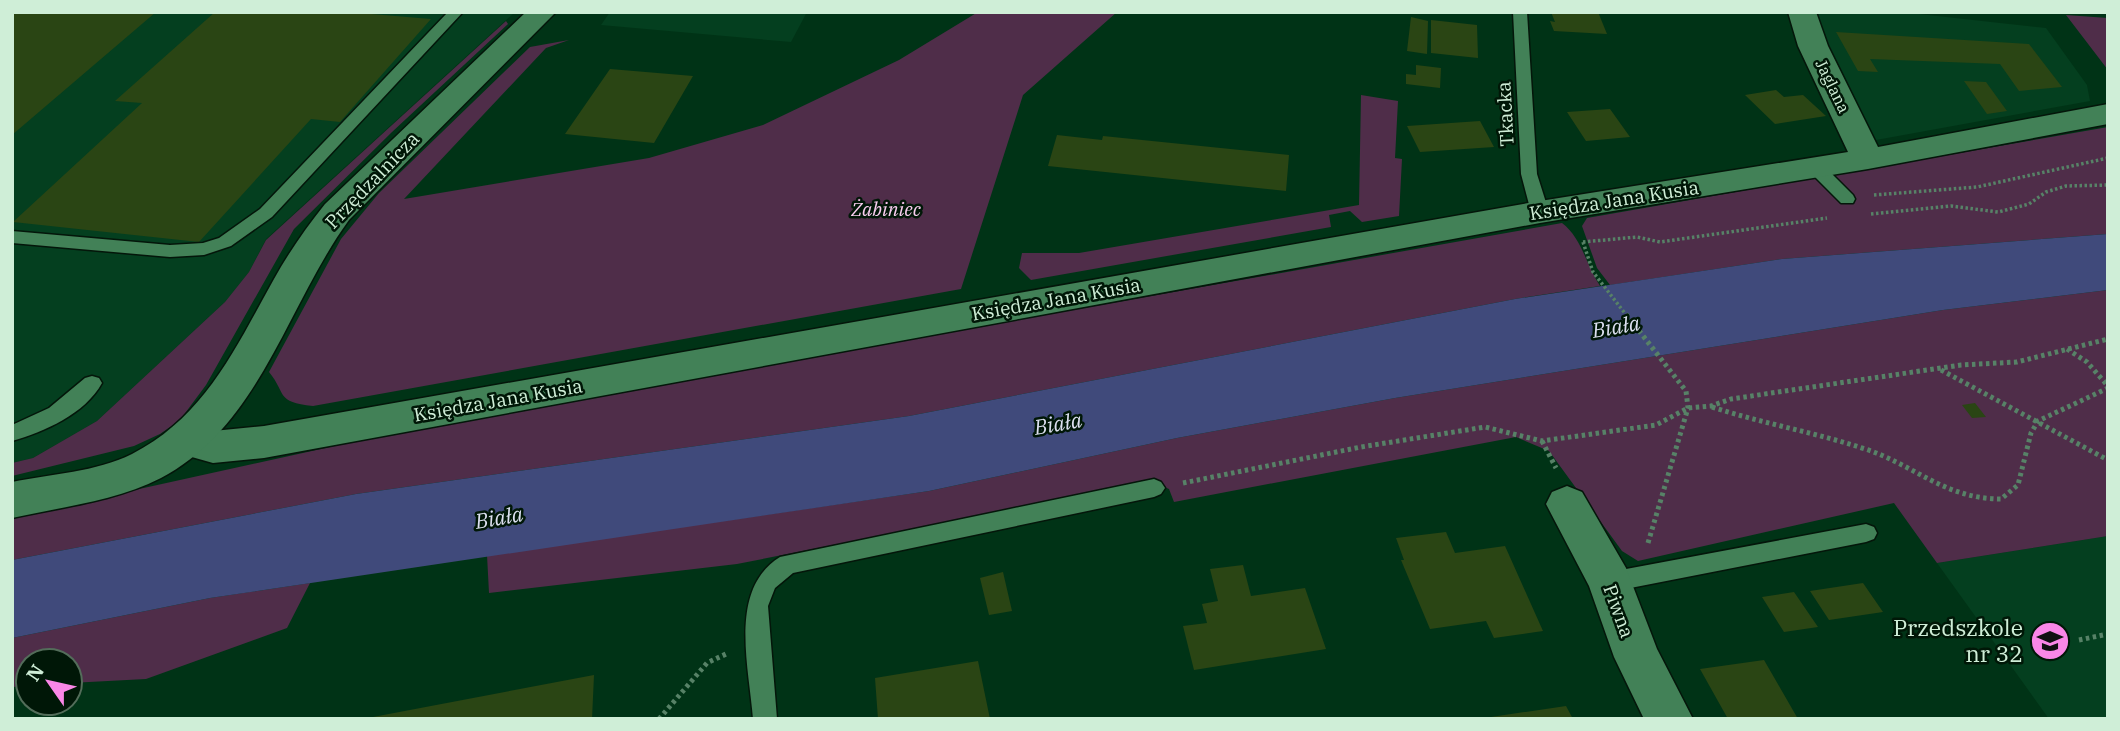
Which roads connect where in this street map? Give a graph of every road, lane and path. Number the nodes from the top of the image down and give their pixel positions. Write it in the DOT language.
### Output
graph roads {
  1 [pos="456,12"];
  2 [pos="542,12"];
  3 [pos="1520,12"];
  4 [pos="1802,12"];
  5 [pos="2108,114"];
  6 [pos="2108,158"];
  7 [pos="1868,159"];
  8 [pos="1815,167"];
  9 [pos="2108,185"];
  10 [pos="1847,199"];
  11 [pos="1540,212"];
  12 [pos="1861,215"];
  13 [pos="1835,218"];
  14 [pos="1581,234"];
  15 [pos="12,237"];
  16 [pos="1583,242"];
  17 [pos="2108,340"];
  18 [pos="2066,348"];
  19 [pos="2094,361"];
  20 [pos="2087,362"];
  21 [pos="1940,369"];
  22 [pos="92,383"];
  23 [pos="2108,387"];
  24 [pos="1712,406"];
  25 [pos="1688,408"];
  26 [pos="2038,421"];
  27 [pos="12,433"];
  28 [pos="188,441"];
  29 [pos="2108,460"];
  30 [pos="1154,488"];
  31 [pos="12,500"];
  32 [pos="1567,504"];
  33 [pos="1866,533"];
  34 [pos="1653,534"];
  35 [pos="1610,582"];
  36 [pos="2108,634"];
  37 [pos="2079,640"];
  38 [pos="760,642"];
  39 [pos="659,719"];
  40 [pos="765,719"];
  41 [pos="1669,719"];
  1 -- 15 [label="lane"];
  2 -- 28 [label="street, Przędzalnicza"];
  3 -- 11 [label="lane, Tkacka"];
  4 -- 7 [label="street, Jaglana"];
  5 -- 7 [label="street, Księdza Jana Kusia"];
  6 -- 10 [label="path"];
  7 -- 8 [label="street, Księdza Jana Kusia"];
  8 -- 10 [label="lane"];
  8 -- 11 [label="street, Księdza Jana Kusia"];
  9 -- 12 [label="path"];
  11 -- 28 [label="street, Księdza Jana Kusia"];
  13 -- 16 [label="path"];
  14 -- 16 [label="path"];
  16 -- 25 [label="path"];
  17 -- 18 [label="path"];
  18 -- 20 [label="path"];
  18 -- 21 [label="path"];
  19 -- 20 [label="path"];
  20 -- 23 [label="path"];
  21 -- 24 [label="path"];
  21 -- 26 [label="path"];
  22 -- 27 [label="lane"];
  23 -- 26 [label="path"];
  24 -- 25 [label="path"];
  24 -- 26 [label="path"];
  25 -- 30 [label="path"];
  25 -- 34 [label="path"];
  26 -- 29 [label="path"];
  28 -- 31 [label="street"];
  30 -- 38 [label="lane"];
  32 -- 35 [label="street, Piwna"];
  33 -- 35 [label="lane"];
  35 -- 41 [label="street, Piwna"];
  36 -- 37 [label="path"];
  38 -- 39 [label="path"];
  38 -- 40 [label="lane"];
}
